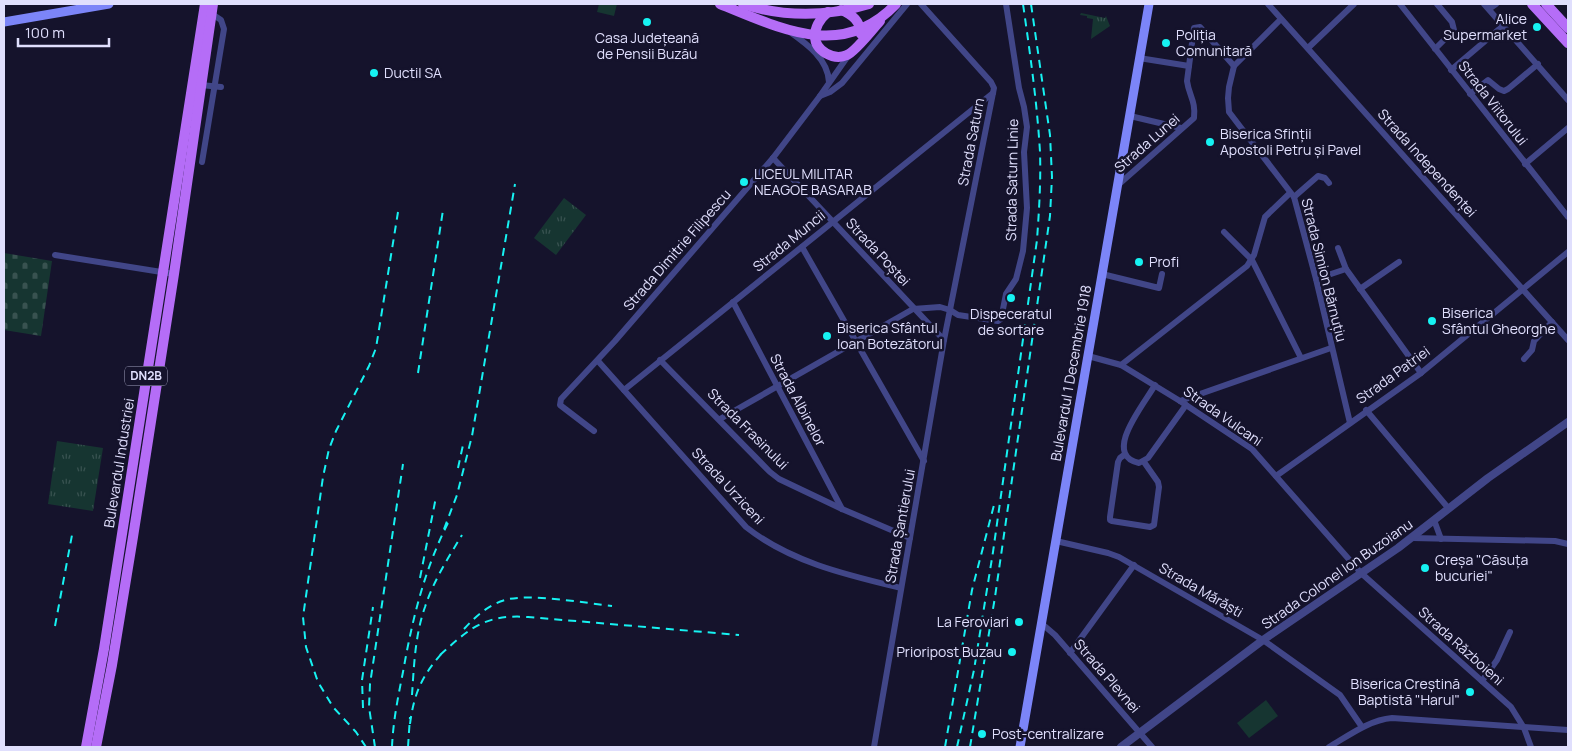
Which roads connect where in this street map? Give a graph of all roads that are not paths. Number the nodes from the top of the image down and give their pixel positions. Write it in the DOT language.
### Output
graph roads {
  1 [pos="109,4"];
  2 [pos="205,4"];
  3 [pos="720,4"];
  4 [pos="743,4"];
  5 [pos="790,4"];
  6 [pos="869,4"];
  7 [pos="907,4"];
  8 [pos="921,4"];
  9 [pos="1006,4"];
  10 [pos="1149,4"];
  11 [pos="1268,4"];
  12 [pos="1354,4"];
  13 [pos="1400,4"];
  14 [pos="1437,4"];
  15 [pos="1496,4"];
  16 [pos="1532,4"];
  17 [pos="1546,4"];
  18 [pos="894,6"];
  19 [pos="1487,6"];
  20 [pos="212,9"];
  21 [pos="841,10"];
  22 [pos="828,12"];
  23 [pos="790,15"];
  24 [pos="1281,19"];
  25 [pos="4,22"];
  26 [pos="1567,25"];
  27 [pos="1504,26"];
  28 [pos="861,29"];
  29 [pos="787,30"];
  30 [pos="815,36"];
  31 [pos="1568,43"];
  32 [pos="859,44"];
  33 [pos="819,46"];
  34 [pos="1308,48"];
  35 [pos="1435,48"];
  36 [pos="849,55"];
  37 [pos="1140,58"];
  38 [pos="823,64"];
  39 [pos="1538,64"];
  40 [pos="1189,66"];
  41 [pos="1234,66"];
  42 [pos="1451,70"];
  43 [pos="830,82"];
  44 [pos="201,85"];
  45 [pos="217,87"];
  46 [pos="993,94"];
  47 [pos="1470,94"];
  48 [pos="820,96"];
  49 [pos="1568,100"];
  50 [pos="1130,116"];
  51 [pos="1181,128"];
  52 [pos="1568,128"];
  53 [pos="773,158"];
  54 [pos="202,162"];
  55 [pos="1525,164"];
  56 [pos="1328,183"];
  57 [pos="1118,185"];
  58 [pos="1292,195"];
  59 [pos="1568,217"];
  60 [pos="833,222"];
  61 [pos="1224,232"];
  62 [pos="802,247"];
  63 [pos="1338,248"];
  64 [pos="1568,252"];
  65 [pos="56,255"];
  66 [pos="1252,260"];
  67 [pos="1399,262"];
  68 [pos="1346,269"];
  69 [pos="162,272"];
  70 [pos="174,274"];
  71 [pos="1102,274"];
  72 [pos="1162,274"];
  73 [pos="1316,279"];
  74 [pos="1360,289"];
  75 [pos="1523,290"];
  76 [pos="733,302"];
  77 [pos="913,309"];
  78 [pos="950,310"];
  79 [pos="1560,320"];
  80 [pos="1554,324"];
  81 [pos="944,340"];
  82 [pos="1568,340"];
  83 [pos="855,342"];
  84 [pos="1331,348"];
  85 [pos="1088,356"];
  86 [pos="1301,358"];
  87 [pos="1524,359"];
  88 [pos="660,360"];
  89 [pos="598,361"];
  90 [pos="1121,365"];
  91 [pos="1420,373"];
  92 [pos="1155,385"];
  93 [pos="778,387"];
  94 [pos="624,390"];
  95 [pos="144,394"];
  96 [pos="155,397"];
  97 [pos="1183,403"];
  98 [pos="1366,410"];
  99 [pos="720,419"];
  100 [pos="1350,422"];
  101 [pos="1568,422"];
  102 [pos="594,431"];
  103 [pos="1124,455"];
  104 [pos="924,462"];
  105 [pos="1144,462"];
  106 [pos="1276,476"];
  107 [pos="842,509"];
  108 [pos="1449,509"];
  109 [pos="1434,520"];
  110 [pos="910,538"];
  111 [pos="1412,538"];
  112 [pos="1441,539"];
  113 [pos="1056,541"];
  114 [pos="1568,544"];
  115 [pos="1134,565"];
  116 [pos="1361,573"];
  117 [pos="901,588"];
  118 [pos="1041,623"];
  119 [pos="1510,632"];
  120 [pos="1263,640"];
  121 [pos="1070,653"];
  122 [pos="1482,681"];
  123 [pos="1362,727"];
  124 [pos="1524,728"];
  125 [pos="1568,730"];
  126 [pos="1140,733"];
  127 [pos="86,747"];
  128 [pos="96,747"];
  129 [pos="874,747"];
  130 [pos="1020,747"];
  131 [pos="1121,747"];
  132 [pos="1152,747"];
  133 [pos="1329,747"];
  134 [pos="1531,747"];
  1 -- 25 [label="main road"];
  2 -- 69 [label="main road, Bulevardul Industriei / DN2B"];
  3 -- 29 [label="main road"];
  4 -- 23 [label="main road"];
  5 -- 23 [label="street"];
  6 -- 21 [label="main road"];
  7 -- 48 [label="street, Strada Dimitrie Filipescu"];
  8 -- 46 [label="street, Strada Saturn"];
  9 -- 78 [label="street, Strada Saturn Linie"];
  10 -- 37 [label="main road, Bulevardul 1 Decembrie 1918"];
  11 -- 24 [label="street, Strada Independenței"];
  12 -- 34 [label="street"];
  13 -- 35 [label="street, Strada Viitorului"];
  14 -- 35 [label="street"];
  15 -- 19 [label="street"];
  16 -- 31 [label="main road"];
  17 -- 26 [label="main road"];
  18 -- 28 [label="main road"];
  18 -- 32 [label="main road"];
  19 -- 27 [label="street"];
  20 -- 44 [label="main road, Bulevardul Industriei / DN2B"];
  20 -- 45 [label="street"];
  21 -- 22 [label="main road"];
  21 -- 28 [label="main road"];
  22 -- 23 [label="main road"];
  22 -- 30 [label="main road"];
  24 -- 34 [label="street, Strada Independenței"];
  24 -- 41 [label="street"];
  27 -- 39 [label="street"];
  27 -- 42 [label="street"];
  28 -- 30 [label="main road"];
  28 -- 32 [label="main road"];
  29 -- 30 [label="main road"];
  29 -- 38 [label="street"];
  30 -- 33 [label="main road"];
  32 -- 36 [label="main road"];
  33 -- 36 [label="main road"];
  33 -- 38 [label="street"];
  34 -- 75 [label="street, Strada Independenței"];
  35 -- 42 [label="street, Strada Viitorului"];
  36 -- 43 [label="street"];
  37 -- 40 [label="street"];
  37 -- 50 [label="main road, Bulevardul 1 Decembrie 1918"];
  38 -- 43 [label="street"];
  39 -- 47 [label="street"];
  39 -- 49 [label="street"];
  40 -- 41 [label="street"];
  40 -- 51 [label="street, Strada Lunei"];
  41 -- 58 [label="street, Strada Simion Bărnuțiu"];
  42 -- 47 [label="street, Strada Viitorului"];
  43 -- 48 [label="street"];
  44 -- 45 [label="street"];
  44 -- 70 [label="main road, Bulevardul Industriei / DN2B"];
  45 -- 54 [label="street"];
  46 -- 60 [label="street, Strada Muncii"];
  46 -- 78 [label="street, Strada Saturn"];
  47 -- 55 [label="street, Strada Viitorului"];
  48 -- 53 [label="street, Strada Dimitrie Filipescu"];
  50 -- 51 [label="street"];
  50 -- 57 [label="main road, Bulevardul 1 Decembrie 1918"];
  51 -- 57 [label="street, Strada Lunei"];
  52 -- 55 [label="street"];
  53 -- 60 [label="street, Strada Poștei"];
  53 -- 89 [label="street, Strada Dimitrie Filipescu"];
  55 -- 59 [label="street, Strada Viitorului"];
  56 -- 58 [label="street"];
  57 -- 71 [label="main road, Bulevardul 1 Decembrie 1918"];
  58 -- 66 [label="street"];
  58 -- 73 [label="street, Strada Simion Bărnuțiu"];
  60 -- 62 [label="street, Strada Muncii"];
  60 -- 77 [label="street, Strada Poștei"];
  61 -- 66 [label="street"];
  62 -- 76 [label="street, Strada Muncii"];
  62 -- 83 [label="street"];
  63 -- 68 [label="street"];
  64 -- 75 [label="street, Strada Patriei"];
  65 -- 69 [label="street"];
  66 -- 86 [label="street"];
  66 -- 90 [label="street"];
  67 -- 74 [label="street"];
  68 -- 73 [label="street"];
  68 -- 74 [label="street"];
  69 -- 70 [label="street"];
  69 -- 95 [label="main road, Bulevardul Industriei / DN2B"];
  70 -- 96 [label="main road, Bulevardul Industriei / DN2B"];
  71 -- 72 [label="street"];
  71 -- 85 [label="main road, Bulevardul 1 Decembrie 1918"];
  73 -- 84 [label="street, Strada Simion Bărnuțiu"];
  74 -- 91 [label="street"];
  75 -- 80 [label="street, Strada Independenței"];
  75 -- 91 [label="street, Strada Patriei"];
  76 -- 88 [label="street, Strada Muncii"];
  76 -- 93 [label="street, Strada Albinelor"];
  77 -- 78 [label="street"];
  77 -- 81 [label="street, Strada Poștei"];
  77 -- 83 [label="street"];
  78 -- 81 [label="street, Strada Șantierului"];
  79 -- 80 [label="street"];
  80 -- 82 [label="street, Strada Independenței"];
  80 -- 87 [label="street"];
  81 -- 104 [label="street, Strada Șantierului"];
  83 -- 93 [label="street"];
  83 -- 104 [label="street"];
  84 -- 86 [label="street"];
  84 -- 100 [label="street, Strada Simion Bărnuțiu"];
  85 -- 90 [label="street, Strada Vulcani"];
  85 -- 113 [label="main road, Bulevardul 1 Decembrie 1918"];
  86 -- 97 [label="street"];
  88 -- 94 [label="street, Strada Muncii"];
  88 -- 99 [label="street, Strada Frasinului"];
  89 -- 94 [label="street, Strada Urziceni"];
  89 -- 102 [label="street, Strada Dimitrie Filipescu"];
  90 -- 92 [label="street, Strada Vulcani"];
  91 -- 98 [label="street, Strada Patriei"];
  92 -- 97 [label="street, Strada Vulcani"];
  92 -- 103 [label="street"];
  93 -- 99 [label="street"];
  93 -- 107 [label="street, Strada Albinelor"];
  94 -- 117 [label="street, Strada Urziceni"];
  95 -- 96 [label="street"];
  95 -- 127 [label="main road, Bulevardul Industriei / DN2B"];
  96 -- 128 [label="main road, Bulevardul Industriei / DN2B"];
  97 -- 105 [label="street"];
  97 -- 106 [label="street, Strada Vulcani"];
  98 -- 100 [label="street, Strada Patriei"];
  98 -- 108 [label="street"];
  99 -- 107 [label="street, Strada Frasinului"];
  100 -- 106 [label="street, Strada Patriei"];
  101 -- 108 [label="street, Strada Colonel Ion Buzoianu"];
  103 -- 105 [label="street"];
  103 -- 105 [label="street"];
  104 -- 110 [label="street, Strada Șantierului"];
  106 -- 116 [label="street, Strada Vulcani"];
  107 -- 110 [label="street, Strada Frasinului"];
  108 -- 109 [label="street, Strada Colonel Ion Buzoianu"];
  109 -- 111 [label="street, Strada Colonel Ion Buzoianu"];
  109 -- 112 [label="street"];
  110 -- 117 [label="street, Strada Șantierului"];
  111 -- 112 [label="street"];
  111 -- 116 [label="street, Strada Colonel Ion Buzoianu"];
  112 -- 114 [label="street"];
  113 -- 115 [label="street, Strada Mărăști"];
  113 -- 118 [label="main road, Bulevardul 1 Decembrie 1918"];
  115 -- 120 [label="street, Strada Mărăști"];
  115 -- 121 [label="street"];
  116 -- 120 [label="street, Strada Colonel Ion Buzoianu"];
  116 -- 122 [label="street, Strada Războieni"];
  117 -- 129 [label="street, Strada Șantierului"];
  118 -- 121 [label="street, Strada Plevnei"];
  118 -- 130 [label="main road, Bulevardul 1 Decembrie 1918"];
  119 -- 122 [label="street"];
  120 -- 123 [label="street, Strada Mărăști"];
  120 -- 126 [label="street, Strada Colonel Ion Buzoianu"];
  121 -- 126 [label="street, Strada Plevnei"];
  122 -- 124 [label="street, Strada Războieni"];
  123 -- 124 [label="street"];
  123 -- 133 [label="street"];
  124 -- 125 [label="street"];
  124 -- 134 [label="street, Strada Războieni"];
  126 -- 131 [label="street, Strada Colonel Ion Buzoianu"];
  126 -- 132 [label="street, Strada Plevnei"];
}
